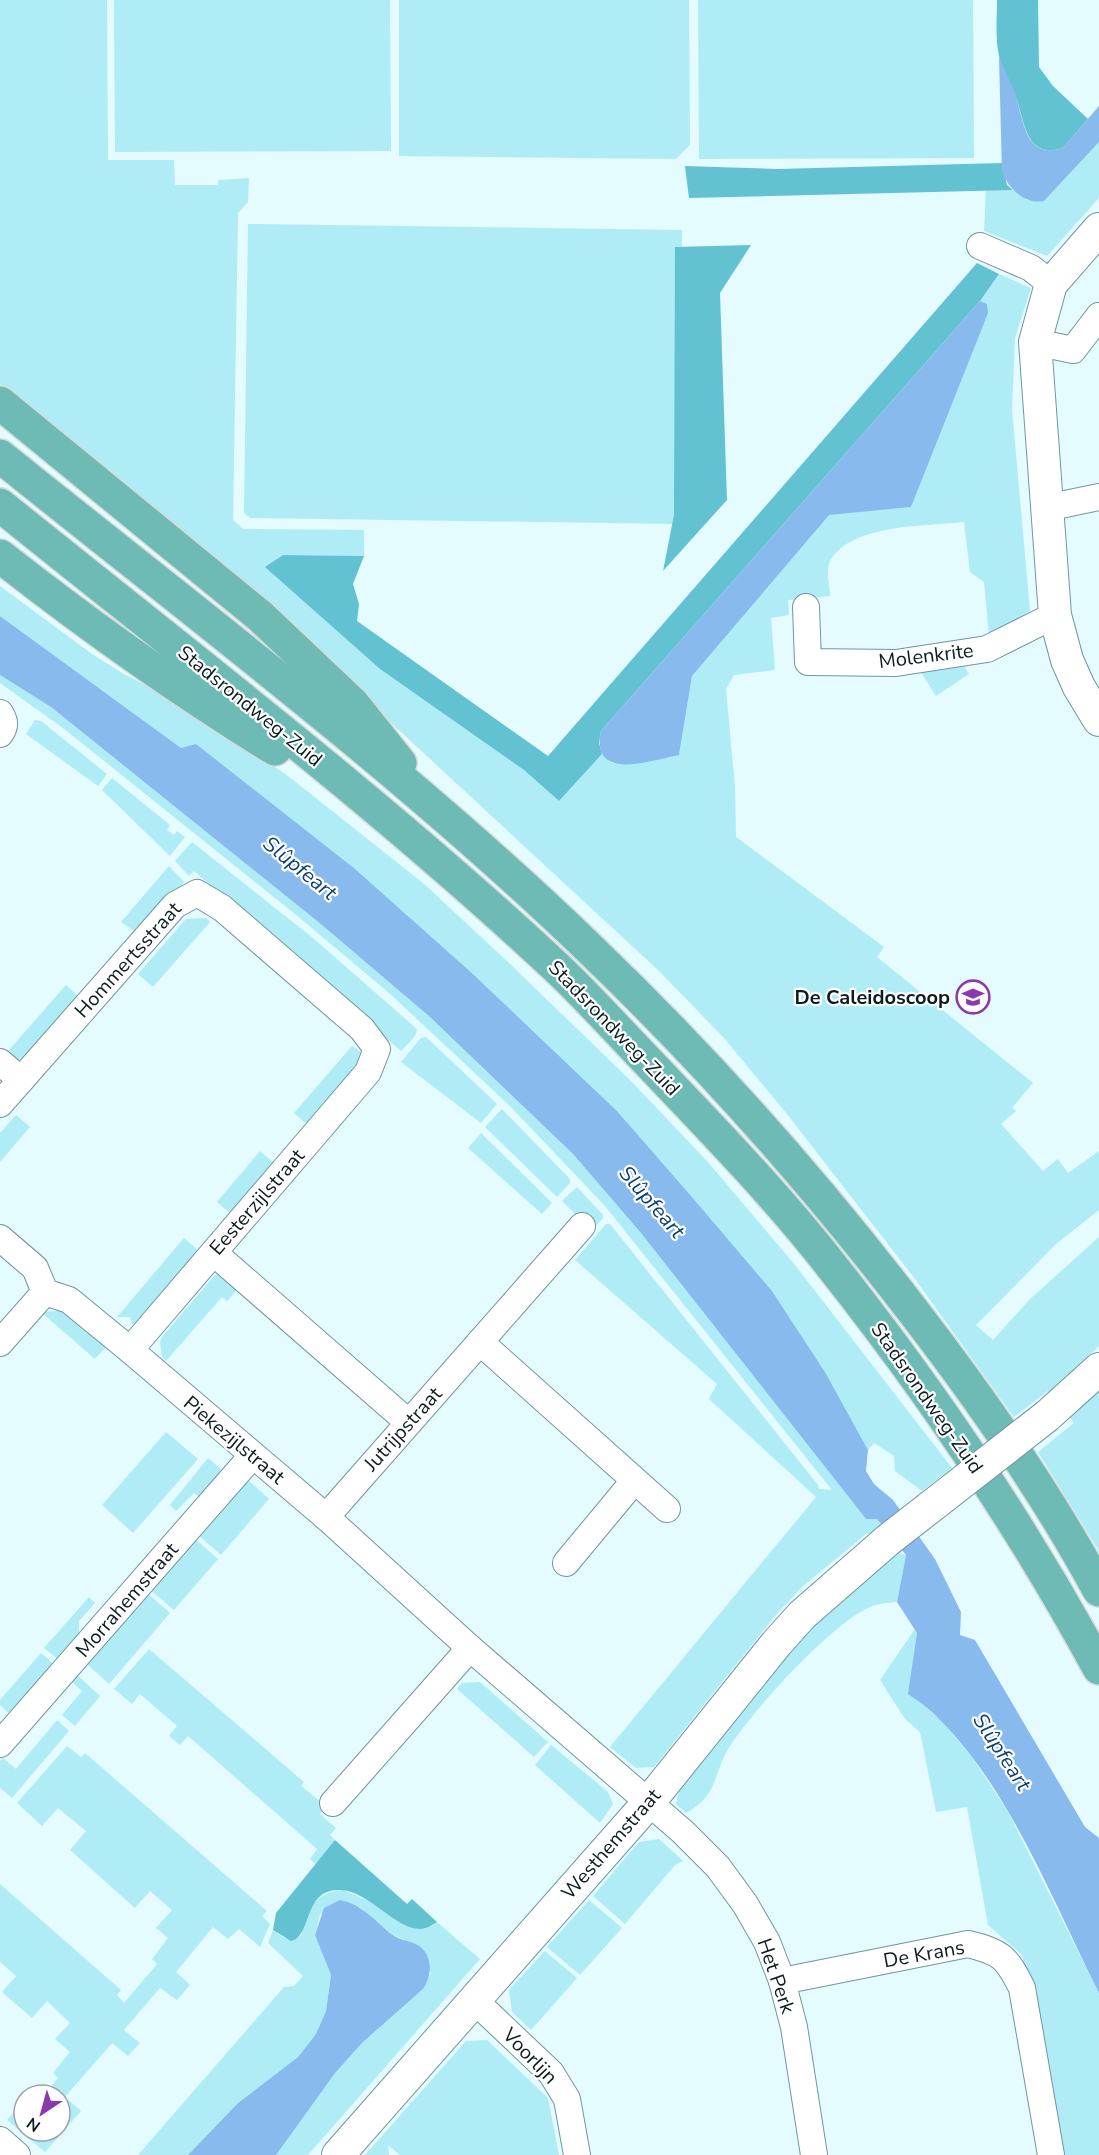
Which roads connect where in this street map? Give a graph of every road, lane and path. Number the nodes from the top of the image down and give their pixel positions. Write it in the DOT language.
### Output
graph roads {
  1 [pos="1099,229"];
  2 [pos="980,246"];
  3 [pos="1052,284"];
  4 [pos="1099,316"];
  5 [pos="1035,342"];
  6 [pos="0,403"];
  7 [pos="0,456"];
  8 [pos="1099,497"];
  9 [pos="0,505"];
  10 [pos="1046,508"];
  11 [pos="0,556"];
  12 [pos="806,607"];
  13 [pos="1055,615"];
  14 [pos="0,713"];
  15 [pos="1099,720"];
  16 [pos="0,734"];
  17 [pos="444,818"];
  18 [pos="396,825"];
  19 [pos="377,1049"];
  20 [pos="0,1062"];
  21 [pos="21,1080"];
  22 [pos="0,1104"];
  23 [pos="582,1226"];
  24 [pos="0,1238"];
  25 [pos="214,1253"];
  26 [pos="45,1292"];
  27 [pos="0,1342"];
  28 [pos="480,1342"];
  29 [pos="130,1350"];
  30 [pos="1099,1369"];
  31 [pos="408,1422"];
  32 [pos="252,1456"];
  33 [pos="634,1481"];
  34 [pos="667,1509"];
  35 [pos="326,1517"];
  36 [pos="566,1563"];
  37 [pos="1099,1590"];
  38 [pos="470,1648"];
  39 [pos="1099,1668"];
  40 [pos="0,1744"];
  41 [pos="649,1802"];
  42 [pos="333,1803"];
  43 [pos="782,1981"];
  44 [pos="474,2000"];
  45 [pos="0,2140"];
  46 [pos="17,2155"];
  47 [pos="338,2155"];
  48 [pos="577,2155"];
  49 [pos="814,2155"];
  50 [pos="1051,2155"];
  1 -- 3 [label="street"];
  2 -- 3 [label="street"];
  3 -- 5 [label="street"];
  4 -- 5 [label="street"];
  5 -- 10 [label="street"];
  6 -- 17 [label="highway"];
  7 -- 17 [label="highway, Stadsrondweg-Zuid"];
  8 -- 10 [label="street"];
  9 -- 18 [label="highway, Stadsrondweg-Zuid"];
  10 -- 13 [label="street"];
  11 -- 18 [label="highway"];
  12 -- 13 [label="street, Molenkrite"];
  13 -- 15 [label="street"];
  14 -- 16 [label="street"];
  17 -- 37 [label="highway, Stadsrondweg-Zuid"];
  18 -- 39 [label="highway, Stadsrondweg-Zuid"];
  19 -- 21 [label="street, Hommertsstraat"];
  19 -- 25 [label="street, Eesterzijlstraat"];
  20 -- 21 [label="street"];
  21 -- 22 [label="street, Hommertsstraat"];
  23 -- 28 [label="street, Jutrijpstraat"];
  24 -- 26 [label="street"];
  25 -- 29 [label="street, Eesterzijlstraat"];
  25 -- 31 [label="street"];
  26 -- 27 [label="street"];
  26 -- 29 [label="street, Piekezijlstraat"];
  28 -- 31 [label="street, Jutrijpstraat"];
  28 -- 33 [label="street"];
  29 -- 32 [label="street, Piekezijlstraat"];
  30 -- 41 [label="street, Westhemstraat, bridge"];
  31 -- 35 [label="street, Jutrijpstraat"];
  32 -- 35 [label="street, Piekezijlstraat"];
  32 -- 40 [label="street, Morrahemstraat"];
  33 -- 34 [label="street"];
  33 -- 36 [label="street"];
  35 -- 38 [label="street, Piekezijlstraat"];
  38 -- 41 [label="street, Piekezijlstraat"];
  38 -- 42 [label="street"];
  41 -- 43 [label="street, Het Perk"];
  41 -- 44 [label="street, Westhemstraat"];
  43 -- 49 [label="street, Het Perk"];
  43 -- 50 [label="street, De Krans"];
  44 -- 47 [label="street, Westhemstraat"];
  44 -- 48 [label="street, Voorlijn"];
  45 -- 46 [label="street"];
}
